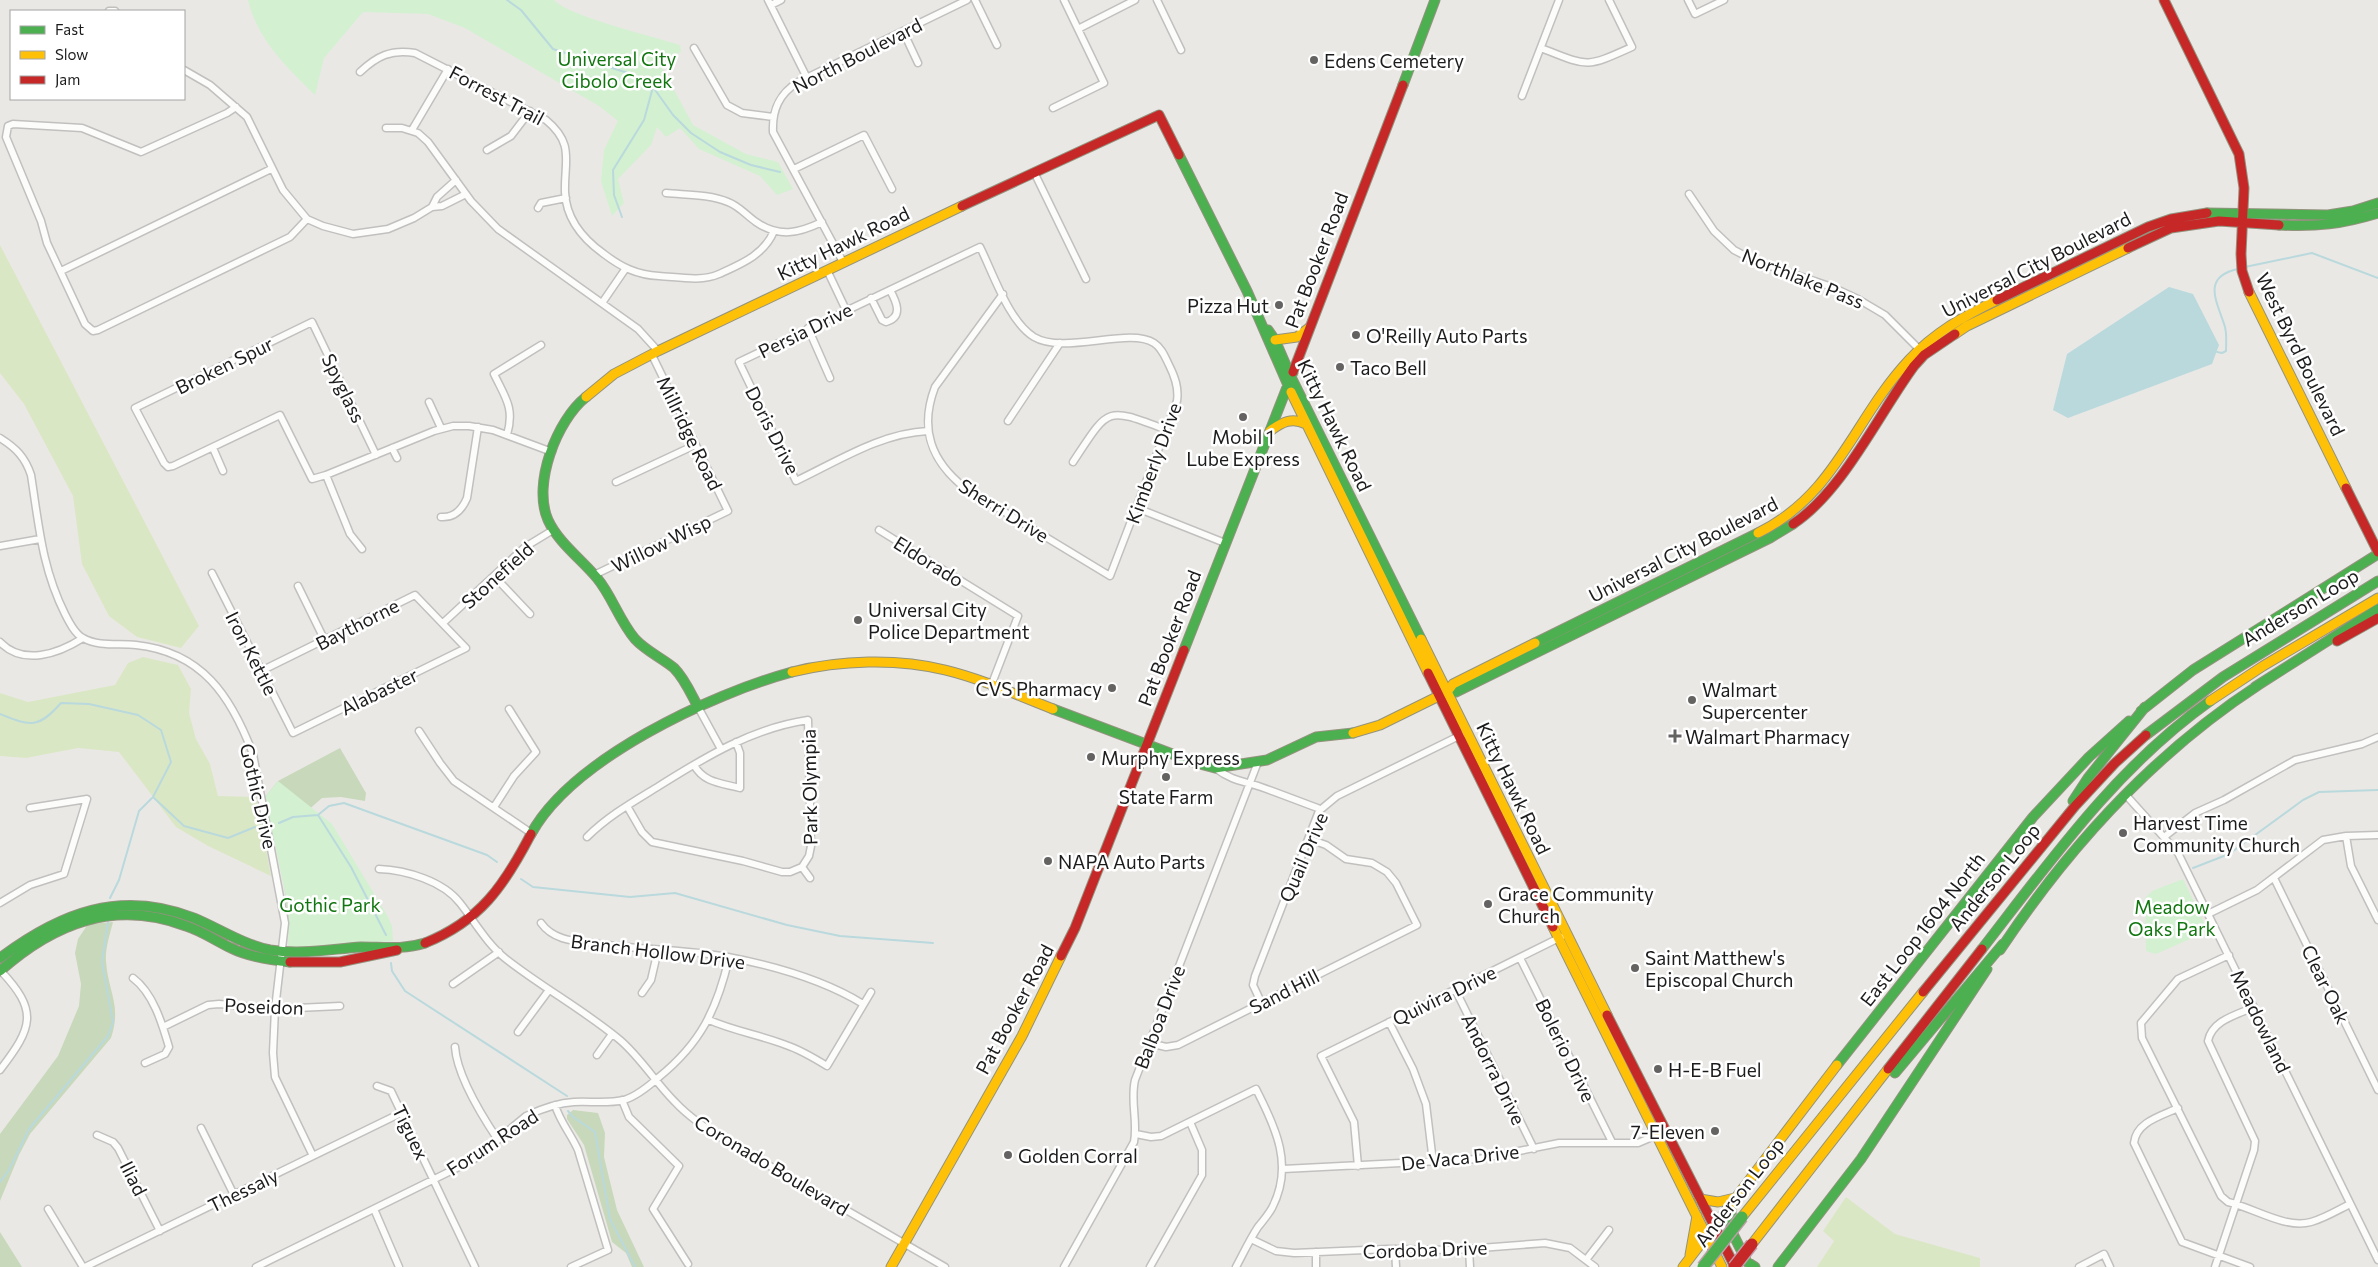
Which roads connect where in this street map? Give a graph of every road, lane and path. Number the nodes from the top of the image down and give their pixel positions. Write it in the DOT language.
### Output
graph roads {
  1 [pos="781,0"];
  2 [pos="967,0"];
  3 [pos="975,0"];
  4 [pos="1064,0"];
  5 [pos="1135,0"];
  6 [pos="1156,0"];
  7 [pos="1436,0"];
  8 [pos="1559,0"];
  9 [pos="1609,0"];
  10 [pos="1688,0"];
  11 [pos="1724,0"];
  12 [pos="2164,0"];
  13 [pos="769,3"];
  14 [pos="1078,29"];
  15 [pos="903,31"];
  16 [pos="997,45"];
  17 [pos="694,48"];
  18 [pos="1541,48"];
  19 [pos="1181,50"];
  20 [pos="918,63"];
  21 [pos="448,69"];
  22 [pos="185,71"];
  23 [pos="360,72"];
  24 [pos="806,78"];
  25 [pos="1522,96"];
  26 [pos="236,106"];
  27 [pos="1053,108"];
  28 [pos="530,111"];
  29 [pos="773,117"];
  30 [pos="386,128"];
  31 [pos="412,130"];
  32 [pos="487,150"];
  33 [pos="272,169"];
  34 [pos="794,169"];
  35 [pos="1034,172"];
  36 [pos="456,180"];
  37 [pos="892,189"];
  38 [pos="666,193"];
  39 [pos="466,194"];
  40 [pos="1690,194"];
  41 [pos="566,198"];
  42 [pos="2378,203"];
  43 [pos="432,207"];
  44 [pos="538,208"];
  45 [pos="2378,213"];
  46 [pos="2242,218"];
  47 [pos="307,219"];
  48 [pos="822,222"];
  49 [pos="774,231"];
  50 [pos="980,247"];
  51 [pos="843,262"];
  52 [pos="626,268"];
  53 [pos="827,270"];
  54 [pos="61,271"];
  55 [pos="1086,279"];
  56 [pos="890,290"];
  57 [pos="1003,294"];
  58 [pos="871,298"];
  59 [pos="602,303"];
  60 [pos="846,310"];
  61 [pos="312,322"];
  62 [pos="1263,324"];
  63 [pos="808,328"];
  64 [pos="1310,328"];
  65 [pos="1275,340"];
  66 [pos="1060,343"];
  67 [pos="541,345"];
  68 [pos="1921,351"];
  69 [pos="655,353"];
  70 [pos="739,362"];
  71 [pos="830,378"];
  72 [pos="1289,382"];
  73 [pos="429,402"];
  74 [pos="1008,421"];
  75 [pos="1306,424"];
  76 [pos="478,426"];
  77 [pos="441,428"];
  78 [pos="1167,430"];
  79 [pos="928,431"];
  80 [pos="1269,431"];
  81 [pos="507,435"];
  82 [pos="0,438"];
  83 [pos="695,445"];
  84 [pos="214,448"];
  85 [pos="392,448"];
  86 [pos="552,452"];
  87 [pos="376,455"];
  88 [pos="397,458"];
  89 [pos="1073,462"];
  90 [pos="223,471"];
  91 [pos="326,475"];
  92 [pos="1336,476"];
  93 [pos="616,482"];
  94 [pos="1137,508"];
  95 [pos="728,511"];
  96 [pos="441,517"];
  97 [pos="552,530"];
  98 [pos="879,530"];
  99 [pos="40,539"];
  100 [pos="1225,543"];
  101 [pos="0,546"];
  102 [pos="362,549"];
  103 [pos="2378,553"];
  104 [pos="212,573"];
  105 [pos="594,575"];
  106 [pos="494,576"];
  107 [pos="1110,576"];
  108 [pos="2378,581"];
  109 [pos="298,586"];
  110 [pos="2378,598"];
  111 [pos="2378,609"];
  112 [pos="530,614"];
  113 [pos="2378,618"];
  114 [pos="443,623"];
  115 [pos="83,638"];
  116 [pos="325,641"];
  117 [pos="0,642"];
  118 [pos="466,648"];
  119 [pos="262,671"];
  120 [pos="991,686"];
  121 [pos="2255,687"];
  122 [pos="1443,694"];
  123 [pos="698,707"];
  124 [pos="2145,707"];
  125 [pos="509,709"];
  126 [pos="419,731"];
  127 [pos="293,733"];
  128 [pos="1463,734"];
  129 [pos="2378,737"];
  130 [pos="736,742"];
  131 [pos="1146,744"];
  132 [pos="721,749"];
  133 [pos="1258,762"];
  134 [pos="694,765"];
  135 [pos="1215,768"];
  136 [pos="1249,784"];
  137 [pos="2125,794"];
  138 [pos="627,806"];
  139 [pos="494,807"];
  140 [pos="30,808"];
  141 [pos="1320,810"];
  142 [pos="531,833"];
  143 [pos="2378,835"];
  144 [pos="2346,836"];
  145 [pos="587,837"];
  146 [pos="2164,837"];
  147 [pos="1309,839"];
  148 [pos="2042,847"];
  149 [pos="802,868"];
  150 [pos="379,869"];
  151 [pos="810,878"];
  152 [pos="2274,878"];
  153 [pos="0,903"];
  154 [pos="2208,914"];
  155 [pos="470,919"];
  156 [pos="2378,920"];
  157 [pos="540,923"];
  158 [pos="1563,936"];
  159 [pos="2003,944"];
  160 [pos="658,950"];
  161 [pos="1344,950"];
  162 [pos="499,952"];
  163 [pos="2229,955"];
  164 [pos="282,957"];
  165 [pos="0,958"];
  166 [pos="729,958"];
  167 [pos="1348,958"];
  168 [pos="1520,958"];
  169 [pos="0,971"];
  170 [pos="133,978"];
  171 [pos="454,984"];
  172 [pos="1455,989"];
  173 [pos="549,990"];
  174 [pos="871,992"];
  175 [pos="642,993"];
  176 [pos="1261,1002"];
  177 [pos="863,1004"];
  178 [pos="340,1006"];
  179 [pos="2254,1007"];
  180 [pos="275,1009"];
  181 [pos="709,1020"];
  182 [pos="1389,1022"];
  183 [pos="163,1027"];
  184 [pos="518,1032"];
  185 [pos="612,1034"];
  186 [pos="1149,1042"];
  187 [pos="455,1047"];
  188 [pos="597,1054"];
  189 [pos="145,1063"];
  190 [pos="0,1070"];
  191 [pos="656,1080"];
  192 [pos="377,1086"];
  193 [pos="2378,1090"];
  194 [pos="622,1100"];
  195 [pos="555,1106"];
  196 [pos="2178,1108"];
  197 [pos="401,1112"];
  198 [pos="1190,1122"];
  199 [pos="201,1128"];
  200 [pos="1136,1134"];
  201 [pos="1661,1134"];
  202 [pos="98,1135"];
  203 [pos="498,1140"];
  204 [pos="1612,1142"];
  205 [pos="1534,1149"];
  206 [pos="313,1156"];
  207 [pos="1433,1162"];
  208 [pos="1358,1166"];
  209 [pos="1283,1169"];
  210 [pos="434,1179"];
  211 [pos="234,1196"];
  212 [pos="1700,1199"];
  213 [pos="1733,1201"];
  214 [pos="1784,1204"];
  215 [pos="2237,1204"];
  216 [pos="2350,1204"];
  217 [pos="48,1209"];
  218 [pos="374,1209"];
  219 [pos="1697,1216"];
  220 [pos="1715,1226"];
  221 [pos="1609,1230"];
  222 [pos="160,1231"];
  223 [pos="1707,1237"];
  224 [pos="1251,1239"];
  225 [pos="904,1244"];
  226 [pos="1395,1249"];
  227 [pos="1469,1249"];
  228 [pos="1316,1252"];
  229 [pos="2219,1256"];
  230 [pos="1586,1260"];
  231 [pos="2378,1260"];
  232 [pos="688,1264"];
  233 [pos="1686,1265"];
  234 [pos="1777,1266"];
  235 [pos="84,1267"];
  236 [pos="256,1267"];
  237 [pos="400,1267"];
  238 [pos="475,1267"];
  239 [pos="571,1267"];
  240 [pos="891,1267"];
  241 [pos="945,1267"];
  242 [pos="1064,1267"];
  243 [pos="1150,1267"];
  244 [pos="1236,1267"];
  245 [pos="1316,1267"];
  246 [pos="1396,1267"];
  247 [pos="1470,1267"];
  248 [pos="1595,1267"];
  249 [pos="1705,1267"];
  250 [pos="1722,1267"];
  251 [pos="1735,1267"];
  252 [pos="1755,1267"];
  253 [pos="2079,1267"];
  254 [pos="2110,1267"];
  255 [pos="2216,1267"];
  256 [pos="2250,1267"];
  1 -- 13 [label="street"];
  2 -- 15 [label="street, North Boulevard"];
  3 -- 16 [label="street"];
  4 -- 14 [label="street"];
  5 -- 14 [label="street"];
  6 -- 19 [label="street"];
  7 -- 64 [label="main road, Pat Booker Road"];
  8 -- 18 [label="street"];
  9 -- 18 [label="street"];
  10 -- 11 [label="street"];
  12 -- 46 [label="main road, West Byrd Boulevard"];
  13 -- 24 [label="street"];
  14 -- 27 [label="street"];
  15 -- 20 [label="street"];
  15 -- 24 [label="street, North Boulevard"];
  17 -- 29 [label="street"];
  18 -- 25 [label="street"];
  21 -- 23 [label="street, Forrest Trail"];
  21 -- 28 [label="street, Forrest Trail"];
  21 -- 31 [label="street"];
  22 -- 26 [label="street"];
  24 -- 29 [label="street, North Boulevard"];
  26 -- 33 [label="street"];
  26 -- 54 [label="street"];
  28 -- 32 [label="street"];
  28 -- 41 [label="street, Forrest Trail"];
  29 -- 34 [label="street"];
  30 -- 31 [label="street"];
  31 -- 36 [label="street"];
  33 -- 47 [label="street"];
  33 -- 54 [label="street"];
  34 -- 37 [label="street"];
  34 -- 48 [label="street"];
  35 -- 51 [label="main road, Kitty Hawk Road"];
  35 -- 55 [label="street"];
  35 -- 62 [label="main road, Kitty Hawk Road"];
  36 -- 39 [label="street"];
  36 -- 43 [label="street"];
  38 -- 49 [label="street"];
  39 -- 43 [label="street"];
  39 -- 59 [label="street"];
  40 -- 68 [label="street, Northlake Pass"];
  41 -- 44 [label="street"];
  41 -- 52 [label="street, Forrest Trail"];
  42 -- 46 [label="main road, Universal City Boulevard"];
  43 -- 47 [label="street"];
  45 -- 46 [label="main road, Universal City Boulevard"];
  46 -- 68 [label="main road, Universal City Boulevard"];
  46 -- 103 [label="main road, West Byrd Boulevard"];
  47 -- 54 [label="street"];
  48 -- 49 [label="street"];
  48 -- 51 [label="street"];
  49 -- 52 [label="street, Forrest Trail"];
  50 -- 56 [label="street, Persia Drive"];
  50 -- 57 [label="street, Kimberly Drive"];
  51 -- 53 [label="main road, Kitty Hawk Road"];
  52 -- 59 [label="street"];
  53 -- 60 [label="street"];
  53 -- 69 [label="main road, Kitty Hawk Road"];
  56 -- 58 [label="street, Persia Drive"];
  56 -- 58 [label="street, Persia Drive"];
  57 -- 66 [label="street, Kimberly Drive"];
  57 -- 79 [label="street, Sherri Drive"];
  58 -- 60 [label="street, Persia Drive"];
  59 -- 69 [label="street"];
  60 -- 63 [label="street, Persia Drive"];
  61 -- 84 [label="street, Broken Spur"];
  61 -- 87 [label="street, Spyglass"];
  62 -- 65 [label="main road, Kitty Hawk Road"];
  62 -- 72 [label="main road, Kitty Hawk Road"];
  63 -- 70 [label="street, Persia Drive"];
  63 -- 71 [label="street"];
  64 -- 65 [label="main road"];
  64 -- 72 [label="main road, Pat Booker Road"];
  65 -- 72 [label="main road, Kitty Hawk Road"];
  66 -- 74 [label="street"];
  66 -- 78 [label="street, Kimberly Drive"];
  67 -- 81 [label="street"];
  68 -- 122 [label="main road, Universal City Boulevard"];
  69 -- 83 [label="street, Millridge Road"];
  69 -- 86 [label="main road, Kitty Hawk Road"];
  70 -- 79 [label="street, Doris Drive"];
  72 -- 75 [label="main road, Kitty Hawk Road"];
  72 -- 80 [label="main road, Pat Booker Road"];
  72 -- 92 [label="main road, Kitty Hawk Road"];
  73 -- 77 [label="street"];
  75 -- 80 [label="main road"];
  75 -- 92 [label="main road, Kitty Hawk Road"];
  76 -- 77 [label="street"];
  76 -- 81 [label="street"];
  76 -- 96 [label="street"];
  77 -- 85 [label="street"];
  78 -- 89 [label="street"];
  78 -- 94 [label="street, Kimberly Drive"];
  79 -- 107 [label="street, Sherri Drive"];
  80 -- 100 [label="main road, Pat Booker Road"];
  81 -- 86 [label="street"];
  82 -- 99 [label="street"];
  83 -- 93 [label="street"];
  83 -- 95 [label="street, Millridge Road"];
  84 -- 90 [label="street"];
  84 -- 91 [label="street"];
  85 -- 87 [label="street"];
  85 -- 88 [label="street"];
  86 -- 97 [label="main road, Kitty Hawk Road"];
  87 -- 91 [label="street"];
  91 -- 102 [label="street"];
  92 -- 122 [label="main road, Kitty Hawk Road"];
  94 -- 100 [label="street"];
  94 -- 107 [label="street, Kimberly Drive"];
  95 -- 105 [label="street, Willow Wisp"];
  97 -- 105 [label="main road"];
  97 -- 106 [label="street, Stonefield"];
  98 -- 120 [label="street, Eldorado"];
  99 -- 101 [label="street"];
  99 -- 115 [label="street"];
  100 -- 131 [label="main road, Pat Booker Road"];
  103 -- 124 [label="main road, East Loop 1604 North"];
  104 -- 119 [label="street, Iron Kettle"];
  105 -- 123 [label="main road"];
  106 -- 112 [label="street"];
  106 -- 114 [label="street, Stonefield"];
  108 -- 148 [label="main road, Anderson Loop"];
  109 -- 116 [label="street"];
  110 -- 214 [label="main road, Anderson Loop"];
  111 -- 121 [label="main road"];
  113 -- 121 [label="main road"];
  114 -- 116 [label="street, Baythorne"];
  114 -- 118 [label="street, Baythorne"];
  115 -- 117 [label="street"];
  115 -- 164 [label="street, Gothic Drive"];
  116 -- 119 [label="street, Baythorne"];
  118 -- 127 [label="street, Alabaster"];
  119 -- 127 [label="street, Iron Kettle"];
  120 -- 123 [label="main road, Universal City Boulevard"];
  120 -- 131 [label="main road, Universal City Boulevard"];
  121 -- 137 [label="main road"];
  122 -- 128 [label="main road, Kitty Hawk Road"];
  122 -- 133 [label="main road, Universal City Boulevard"];
  123 -- 132 [label="street"];
  123 -- 142 [label="main road, Universal City Boulevard"];
  124 -- 148 [label="main road"];
  124 -- 213 [label="main road, East Loop 1604 North"];
  125 -- 139 [label="street"];
  126 -- 139 [label="street"];
  128 -- 141 [label="street, Quail Drive"];
  128 -- 158 [label="main road, Kitty Hawk Road"];
  129 -- 146 [label="street"];
  130 -- 132 [label="street, Park Olympia"];
  130 -- 134 [label="street"];
  130 -- 149 [label="street, Park Olympia"];
  131 -- 135 [label="main road, Universal City Boulevard"];
  131 -- 225 [label="main road, Pat Booker Road"];
  132 -- 134 [label="street, Park Olympia"];
  133 -- 135 [label="main road, Universal City Boulevard"];
  133 -- 136 [label="street, Balboa Drive"];
  134 -- 138 [label="street, Park Olympia"];
  135 -- 136 [label="street"];
  136 -- 141 [label="street"];
  136 -- 186 [label="street, Balboa Drive"];
  137 -- 146 [label="street, Meadowland"];
  137 -- 159 [label="main road"];
  138 -- 145 [label="street, Park Olympia"];
  138 -- 149 [label="street, Park Olympia"];
  139 -- 142 [label="street"];
  140 -- 153 [label="street"];
  141 -- 147 [label="street, Quail Drive"];
  142 -- 155 [label="main road, Universal City Boulevard"];
  143 -- 144 [label="street"];
  144 -- 152 [label="street"];
  144 -- 156 [label="street"];
  146 -- 154 [label="street, Meadowland"];
  147 -- 167 [label="street, Sand Hill"];
  147 -- 176 [label="street, Quail Drive"];
  148 -- 249 [label="main road, Anderson Loop, bridge"];
  149 -- 151 [label="street, Park Olympia"];
  150 -- 155 [label="street, Coronado Boulevard"];
  152 -- 154 [label="street"];
  152 -- 193 [label="street, Clear Oak"];
  154 -- 163 [label="street, Meadowland"];
  155 -- 162 [label="street, Coronado Boulevard"];
  155 -- 164 [label="main road, Universal City Boulevard"];
  157 -- 160 [label="street, Branch Hollow Drive"];
  158 -- 168 [label="street, Quivira Drive"];
  158 -- 201 [label="main road, Kitty Hawk Road"];
  159 -- 214 [label="main road"];
  159 -- 234 [label="main road"];
  160 -- 166 [label="street, Branch Hollow Drive"];
  160 -- 175 [label="street"];
  161 -- 167 [label="street"];
  162 -- 171 [label="street"];
  162 -- 173 [label="street, Coronado Boulevard"];
  163 -- 179 [label="street, Meadowland"];
  163 -- 196 [label="street"];
  164 -- 165 [label="main road, Universal City Boulevard"];
  164 -- 169 [label="main road, Universal City Boulevard"];
  164 -- 180 [label="street, Gothic Drive"];
  166 -- 177 [label="street, Branch Hollow Drive"];
  166 -- 181 [label="street, Forum Road"];
  167 -- 176 [label="street, Sand Hill"];
  168 -- 172 [label="street, Quivira Drive"];
  168 -- 204 [label="street, Bolerio Drive"];
  169 -- 190 [label="street"];
  170 -- 183 [label="street"];
  172 -- 182 [label="street, Quivira Drive"];
  172 -- 205 [label="street, Andorra Drive"];
  173 -- 184 [label="street"];
  173 -- 185 [label="street, Coronado Boulevard"];
  174 -- 177 [label="street"];
  176 -- 186 [label="street, Sand Hill"];
  177 -- 181 [label="street"];
  178 -- 180 [label="street, Poseidon"];
  179 -- 215 [label="street"];
  179 -- 216 [label="street, Meadowland"];
  180 -- 183 [label="street, Poseidon"];
  180 -- 206 [label="street, Gothic Drive"];
  181 -- 191 [label="street, Forum Road"];
  182 -- 207 [label="street"];
  182 -- 208 [label="street, Quivira Drive"];
  183 -- 189 [label="street"];
  185 -- 188 [label="street"];
  185 -- 191 [label="street, Coronado Boulevard"];
  186 -- 200 [label="street, Balboa Drive"];
  187 -- 203 [label="street"];
  191 -- 194 [label="street, Forum Road"];
  191 -- 225 [label="street, Coronado Boulevard"];
  192 -- 197 [label="street, Tiguex"];
  194 -- 195 [label="street, Forum Road"];
  194 -- 232 [label="street"];
  195 -- 203 [label="street, Forum Road"];
  195 -- 239 [label="street"];
  196 -- 215 [label="street"];
  196 -- 229 [label="street"];
  197 -- 206 [label="street, Thessaly"];
  197 -- 210 [label="street, Tiguex"];
  198 -- 200 [label="street"];
  198 -- 209 [label="street"];
  198 -- 243 [label="street"];
  199 -- 211 [label="street"];
  200 -- 242 [label="street, Balboa Drive"];
  201 -- 204 [label="street, De Vaca Drive"];
  201 -- 212 [label="main road, Kitty Hawk Road"];
  201 -- 219 [label="main road, Kitty Hawk Road"];
  202 -- 222 [label="street, Iliad"];
  203 -- 210 [label="street, Forum Road"];
  204 -- 205 [label="street, De Vaca Drive"];
  205 -- 207 [label="street, De Vaca Drive"];
  206 -- 211 [label="street, Thessaly"];
  207 -- 208 [label="street, De Vaca Drive"];
  208 -- 209 [label="street, De Vaca Drive"];
  209 -- 224 [label="street"];
  210 -- 218 [label="street, Forum Road"];
  210 -- 238 [label="street, Tiguex"];
  211 -- 222 [label="street, Thessaly"];
  212 -- 213 [label="main road"];
  212 -- 220 [label="main road, Kitty Hawk Road"];
  213 -- 220 [label="main road, East Loop 1604 North"];
  213 -- 252 [label="main road"];
  214 -- 251 [label="main road, Anderson Loop, bridge"];
  215 -- 216 [label="street"];
  215 -- 229 [label="street"];
  216 -- 231 [label="street, Meadowland"];
  217 -- 235 [label="street"];
  218 -- 236 [label="street, Forum Road"];
  218 -- 237 [label="street"];
  219 -- 223 [label="main road, Kitty Hawk Road"];
  219 -- 233 [label="main road"];
  220 -- 223 [label="main road, East Loop 1604 North"];
  220 -- 251 [label="main road, Kitty Hawk Road"];
  221 -- 230 [label="street"];
  222 -- 235 [label="street, Thessaly"];
  223 -- 233 [label="main road, East Loop 1604 North"];
  223 -- 250 [label="main road, Kitty Hawk Road"];
  224 -- 228 [label="street, Cordoba Drive"];
  224 -- 244 [label="street"];
  225 -- 240 [label="main road, Pat Booker Road"];
  225 -- 241 [label="street, Coronado Boulevard"];
  226 -- 227 [label="street, Cordoba Drive"];
  226 -- 228 [label="street, Cordoba Drive"];
  226 -- 246 [label="street"];
  227 -- 230 [label="street, Cordoba Drive"];
  227 -- 247 [label="street"];
  228 -- 245 [label="street"];
  229 -- 255 [label="street"];
  229 -- 256 [label="street"];
  230 -- 248 [label="street, Cordoba Drive"];
  233 -- 249 [label="main road"];
  253 -- 254 [label="street"];
}
